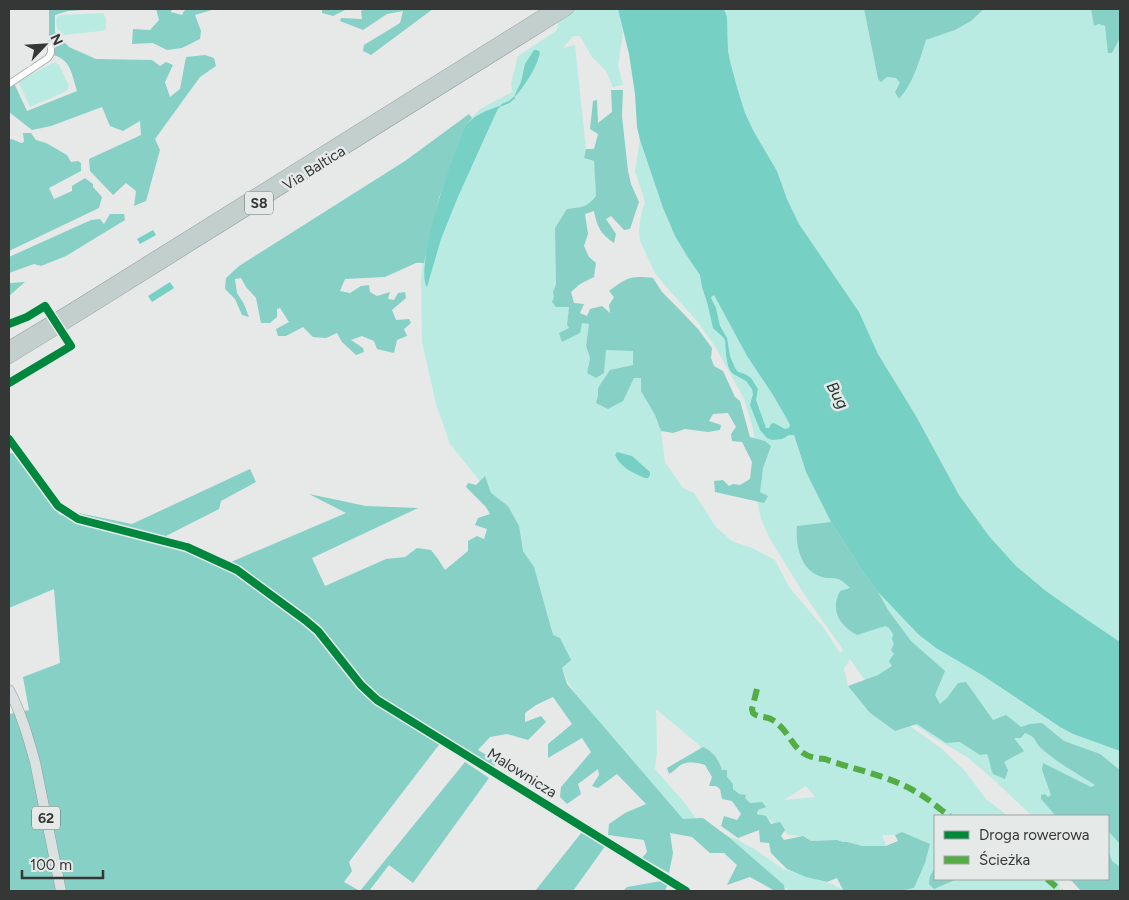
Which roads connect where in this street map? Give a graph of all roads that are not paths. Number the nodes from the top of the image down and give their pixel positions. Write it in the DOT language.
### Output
graph roads {
  1 [pos="552,9"];
  2 [pos="568,9"];
  3 [pos="51,44"];
  4 [pos="475,62"];
  5 [pos="9,84"];
  6 [pos="9,348"];
  7 [pos="9,358"];
  8 [pos="9,439"];
  9 [pos="9,690"];
  10 [pos="9,699"];
  11 [pos="20,716"];
  12 [pos="61,891"];
  13 [pos="686,891"];
  1 -- 4 [label="highway, Via Baltica / S8"];
  2 -- 4 [label="highway, Via Baltica / S8"];
  3 -- 5 [label="street"];
  4 -- 6 [label="highway, Via Baltica / S8"];
  4 -- 7 [label="highway, Via Baltica / S8"];
  8 -- 13 [label="street, Malownicza"];
  9 -- 11 [label="main road, 62"];
  10 -- 11 [label="main road, 62"];
  11 -- 12 [label="main road, 62"];
}
